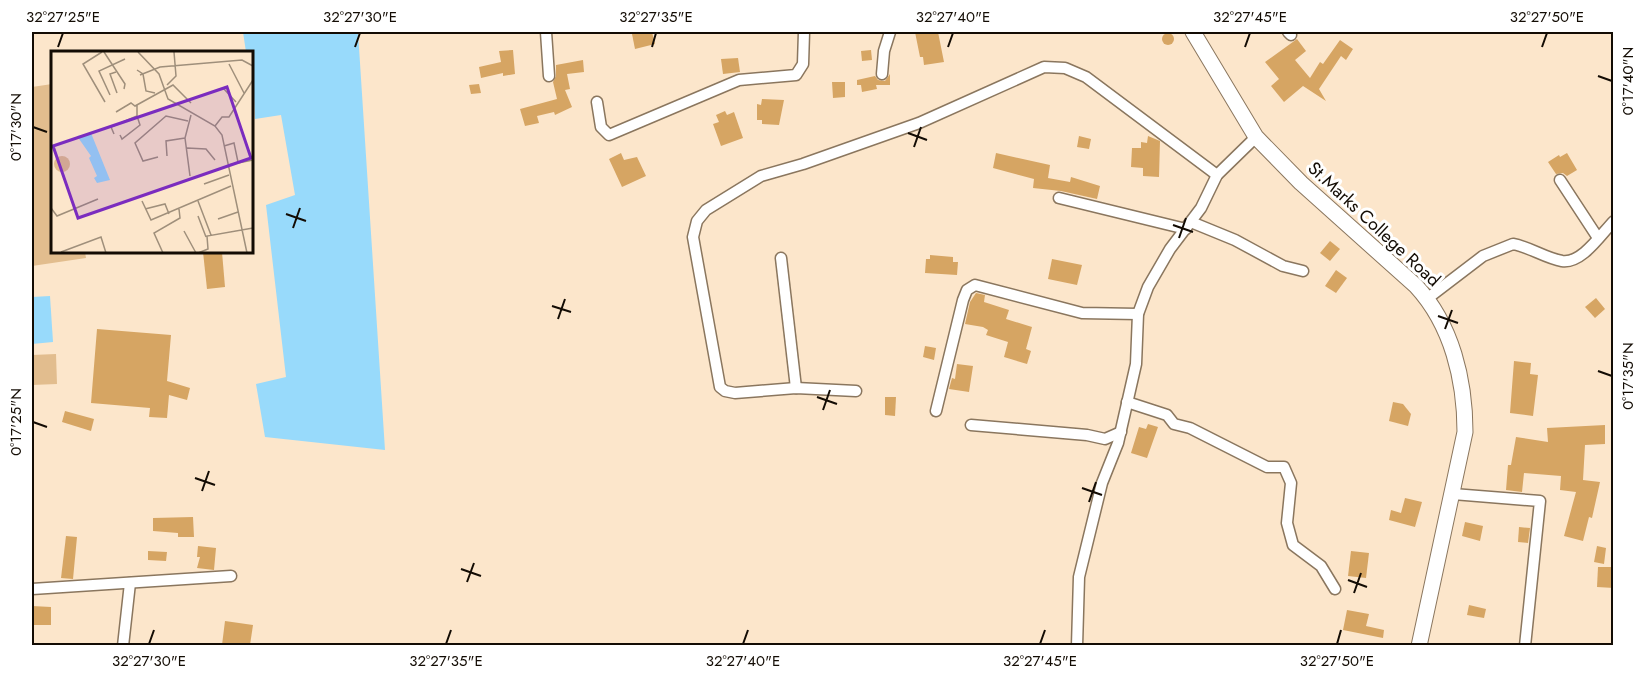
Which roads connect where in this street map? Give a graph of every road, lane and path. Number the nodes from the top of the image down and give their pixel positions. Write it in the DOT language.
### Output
graph roads {
  1 [pos="546,32"];
  2 [pos="804,32"];
  3 [pos="890,32"];
  4 [pos="1193,32"];
  5 [pos="882,74"];
  6 [pos="549,76"];
  7 [pos="597,102"];
  8 [pos="1256,137"];
  9 [pos="1217,175"];
  10 [pos="1560,180"];
  11 [pos="1059,198"];
  12 [pos="1614,221"];
  13 [pos="1189,225"];
  14 [pos="1598,238"];
  15 [pos="782,258"];
  16 [pos="1303,271"];
  17 [pos="1428,298"];
  18 [pos="1138,314"];
  19 [pos="796,388"];
  20 [pos="856,391"];
  21 [pos="1127,402"];
  22 [pos="936,411"];
  23 [pos="971,425"];
  24 [pos="1120,432"];
  25 [pos="1453,494"];
  26 [pos="231,576"];
  27 [pos="130,583"];
  28 [pos="32,589"];
  29 [pos="1335,589"];
  30 [pos="123,645"];
  31 [pos="1077,645"];
  32 [pos="1419,645"];
  33 [pos="1525,645"];
  1 -- 6 [label="street"];
  2 -- 7 [label="street"];
  3 -- 5 [label="street"];
  4 -- 8 [label="main road, St.Marks College Road"];
  8 -- 9 [label="street"];
  8 -- 17 [label="main road, St.Marks College Road"];
  9 -- 13 [label="street"];
  9 -- 19 [label="street"];
  10 -- 14 [label="street"];
  11 -- 13 [label="street"];
  12 -- 14 [label="street"];
  13 -- 16 [label="street"];
  13 -- 18 [label="street"];
  14 -- 17 [label="street"];
  15 -- 19 [label="street"];
  17 -- 25 [label="main road, St.Marks College Road"];
  18 -- 21 [label="street"];
  18 -- 22 [label="street"];
  19 -- 20 [label="street"];
  21 -- 24 [label="street"];
  21 -- 29 [label="street"];
  23 -- 24 [label="street"];
  24 -- 31 [label="street"];
  25 -- 32 [label="main road, St.Marks College Road"];
  25 -- 33 [label="street"];
  26 -- 27 [label="street"];
  27 -- 28 [label="street"];
  27 -- 30 [label="street"];
}
